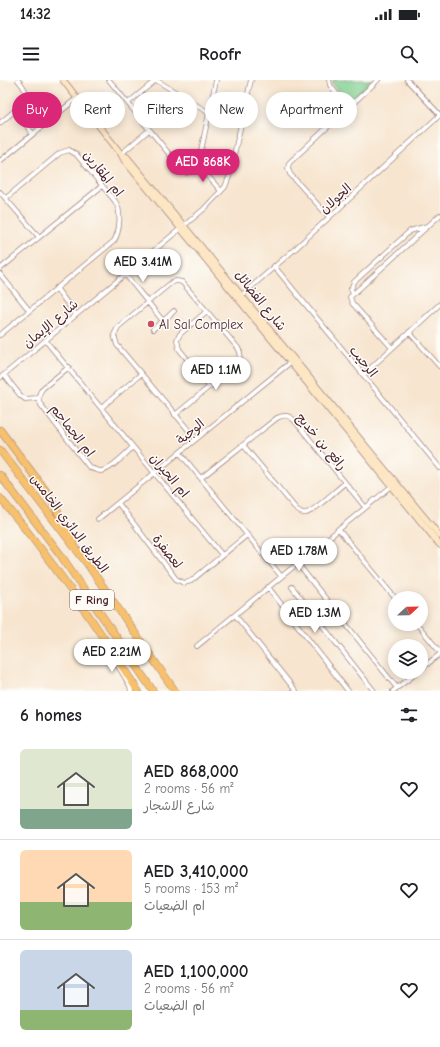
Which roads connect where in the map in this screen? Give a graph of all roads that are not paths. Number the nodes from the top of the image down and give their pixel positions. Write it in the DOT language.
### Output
graph roads {
  1 [pos="18,80"];
  2 [pos="63,80"];
  3 [pos="109,80"];
  4 [pos="156,80"];
  5 [pos="216,80"];
  6 [pos="251,80"];
  7 [pos="329,80"];
  8 [pos="378,80"];
  9 [pos="407,80"];
  10 [pos="25,92"];
  11 [pos="72,92"];
  12 [pos="213,92"];
  13 [pos="335,92"];
  14 [pos="357,99"];
  15 [pos="70,104"];
  16 [pos="128,104"];
  17 [pos="205,111"];
  18 [pos="12,113"];
  19 [pos="440,115"];
  20 [pos="0,123"];
  21 [pos="28,128"];
  22 [pos="101,128"];
  23 [pos="206,128"];
  24 [pos="326,128"];
  25 [pos="149,130"];
  26 [pos="33,134"];
  27 [pos="121,154"];
  28 [pos="0,161"];
  29 [pos="198,165"];
  30 [pos="102,186"];
  31 [pos="221,191"];
  32 [pos="0,192"];
  33 [pos="6,198"];
  34 [pos="440,215"];
  35 [pos="329,217"];
  36 [pos="430,226"];
  37 [pos="183,227"];
  38 [pos="39,238"];
  39 [pos="274,266"];
  40 [pos="0,269"];
  41 [pos="0,274"];
  42 [pos="125,274"];
  43 [pos="224,281"];
  44 [pos="56,288"];
  45 [pos="353,294"];
  46 [pos="242,295"];
  47 [pos="147,302"];
  48 [pos="440,304"];
  49 [pos="29,310"];
  50 [pos="174,311"];
  51 [pos="207,311"];
  52 [pos="76,315"];
  53 [pos="163,321"];
  54 [pos="153,329"];
  55 [pos="409,332"];
  56 [pos="0,335"];
  57 [pos="45,340"];
  58 [pos="392,348"];
  59 [pos="293,361"];
  60 [pos="69,367"];
  61 [pos="440,367"];
  62 [pos="141,374"];
  63 [pos="363,375"];
  64 [pos="2,376"];
  65 [pos="209,386"];
  66 [pos="38,398"];
  67 [pos="101,408"];
  68 [pos="176,415"];
  69 [pos="0,430"];
  70 [pos="196,439"];
  71 [pos="244,446"];
  72 [pos="134,447"];
  73 [pos="0,450"];
  74 [pos="180,453"];
  75 [pos="439,466"];
  76 [pos="156,473"];
  77 [pos="0,475"];
  78 [pos="201,478"];
  79 [pos="0,482"];
  80 [pos="345,483"];
  81 [pos="391,485"];
  82 [pos="0,498"];
  83 [pos="408,498"];
  84 [pos="118,503"];
  85 [pos="365,507"];
  86 [pos="28,511"];
  87 [pos="98,519"];
  88 [pos="338,529"];
  89 [pos="247,535"];
  90 [pos="440,536"];
  91 [pos="440,545"];
  92 [pos="222,555"];
  93 [pos="86,562"];
  94 [pos="297,563"];
  95 [pos="281,576"];
  96 [pos="268,587"];
  97 [pos="292,587"];
  98 [pos="389,591"];
  99 [pos="236,615"];
  100 [pos="422,631"];
  101 [pos="197,646"];
  102 [pos="112,651"];
  103 [pos="440,654"];
  104 [pos="428,664"];
  105 [pos="409,679"];
  106 [pos="395,690"];
  107 [pos="131,691"];
  108 [pos="138,691"];
  109 [pos="153,691"];
  110 [pos="175,691"];
  111 [pos="296,691"];
  112 [pos="348,691"];
  113 [pos="374,691"];
  1 -- 10 [label="street"];
  2 -- 11 [label="street"];
  3 -- 16 [label="street"];
  4 -- 16 [label="street"];
  4 -- 17 [label="street"];
  5 -- 12 [label="street"];
  6 -- 31 [label="street, شارع الإيمان"];
  7 -- 13 [label="street"];
  8 -- 14 [label="street"];
  9 -- 19 [label="street"];
  15 -- 26 [label="street"];
  16 -- 25 [label="street"];
  18 -- 20 [label="street"];
  19 -- 35 [label="street, الجولان"];
  21 -- 26 [label="street"];
  22 -- 27 [label="street"];
  23 -- 29 [label="street"];
  24 -- 35 [label="street"];
  25 -- 27 [label="street"];
  25 -- 29 [label="street"];
  26 -- 28 [label="street"];
  27 -- 37 [label="street"];
  27 -- 37 [label="street"];
  29 -- 31 [label="street"];
  30 -- 33 [label="street, ام المقارين"];
  30 -- 38 [label="street"];
  30 -- 44 [label="street, ام المقارين"];
  31 -- 37 [label="street, شارع الإيمان"];
  32 -- 33 [label="street"];
  33 -- 38 [label="street"];
  34 -- 36 [label="street"];
  35 -- 39 [label="street, الجولان"];
  36 -- 45 [label="street"];
  36 -- 45 [label="street"];
  37 -- 42 [label="street, شارع الإيمان"];
  37 -- 43 [label="street"];
  37 -- 46 [label="street, شارع الفضائل"];
  38 -- 40 [label="street"];
  39 -- 46 [label="street, الجولان"];
  39 -- 63 [label="street, الرحيب"];
  41 -- 49 [label="street"];
  42 -- 47 [label="street"];
  42 -- 52 [label="street, شارع الإيمان"];
  43 -- 46 [label="street"];
  43 -- 59 [label="street"];
  44 -- 49 [label="street, ام المقارين"];
  44 -- 52 [label="street"];
  45 -- 58 [label="street"];
  46 -- 59 [label="street, شارع الفضائل"];
  47 -- 51 [label="street"];
  47 -- 53 [label="street"];
  47 -- 62 [label="street"];
  48 -- 55 [label="street"];
  49 -- 56 [label="street, ام المقارين"];
  50 -- 53 [label="street"];
  51 -- 65 [label="street"];
  51 -- 65 [label="street"];
  52 -- 57 [label="street, شارع الإيمان"];
  53 -- 54 [label="street"];
  55 -- 58 [label="street"];
  55 -- 61 [label="street"];
  57 -- 60 [label="street, ام الحيران"];
  57 -- 64 [label="street, شارع الإيمان"];
  58 -- 63 [label="street"];
  59 -- 70 [label="street, الوجبة"];
  59 -- 81 [label="street"];
  59 -- 83 [label="street, شارع الفضائل"];
  60 -- 66 [label="street, ام الجماجم"];
  60 -- 67 [label="street, ام الحيران"];
  62 -- 67 [label="street"];
  62 -- 68 [label="street"];
  63 -- 75 [label="street, الرحيب"];
  64 -- 66 [label="street, شارع الإيمان"];
  65 -- 68 [label="street"];
  66 -- 72 [label="street, ام الجماجم"];
  67 -- 72 [label="street, ام الحيران"];
  68 -- 70 [label="street"];
  69 -- 93 [label="highway"];
  70 -- 74 [label="street, الوجبة"];
  71 -- 78 [label="street, رافع بن خديج"];
  71 -- 80 [label="street"];
  71 -- 80 [label="street, رافع بن خديج"];
  72 -- 76 [label="street, ام الحيران"];
  73 -- 93 [label="highway, الطريق الدائري الخامس / F Ring"];
  74 -- 76 [label="street, الوجبة"];
  74 -- 78 [label="street"];
  76 -- 84 [label="street, الوجبة"];
  76 -- 92 [label="street, ام الحيران"];
  77 -- 86 [label="highway, الطريق الدائري الخامس / F Ring"];
  78 -- 89 [label="street"];
  79 -- 86 [label="highway"];
  80 -- 85 [label="street, رافع بن خديج"];
  81 -- 83 [label="street"];
  81 -- 85 [label="street"];
  81 -- 91 [label="street"];
  82 -- 102 [label="highway"];
  83 -- 90 [label="street, شارع الفضائل"];
  84 -- 87 [label="street, الوجبة"];
  84 -- 92 [label="street, لعصفرة"];
  85 -- 88 [label="street"];
  86 -- 109 [label="highway, الطريق الدائري الخامس / F Ring"];
  88 -- 94 [label="street"];
  88 -- 98 [label="street"];
  89 -- 92 [label="street, لعصفرة"];
  89 -- 95 [label="street"];
  93 -- 110 [label="highway, الطريق الدائري الخامس / F Ring"];
  94 -- 95 [label="street"];
  94 -- 106 [label="street"];
  95 -- 96 [label="street"];
  96 -- 99 [label="street"];
  96 -- 112 [label="street"];
  97 -- 113 [label="street"];
  99 -- 101 [label="street"];
  99 -- 111 [label="street"];
  100 -- 103 [label="street"];
  102 -- 107 [label="street"];
  102 -- 108 [label="highway"];
  103 -- 104 [label="street"];
  105 -- 106 [label="street"];
}
